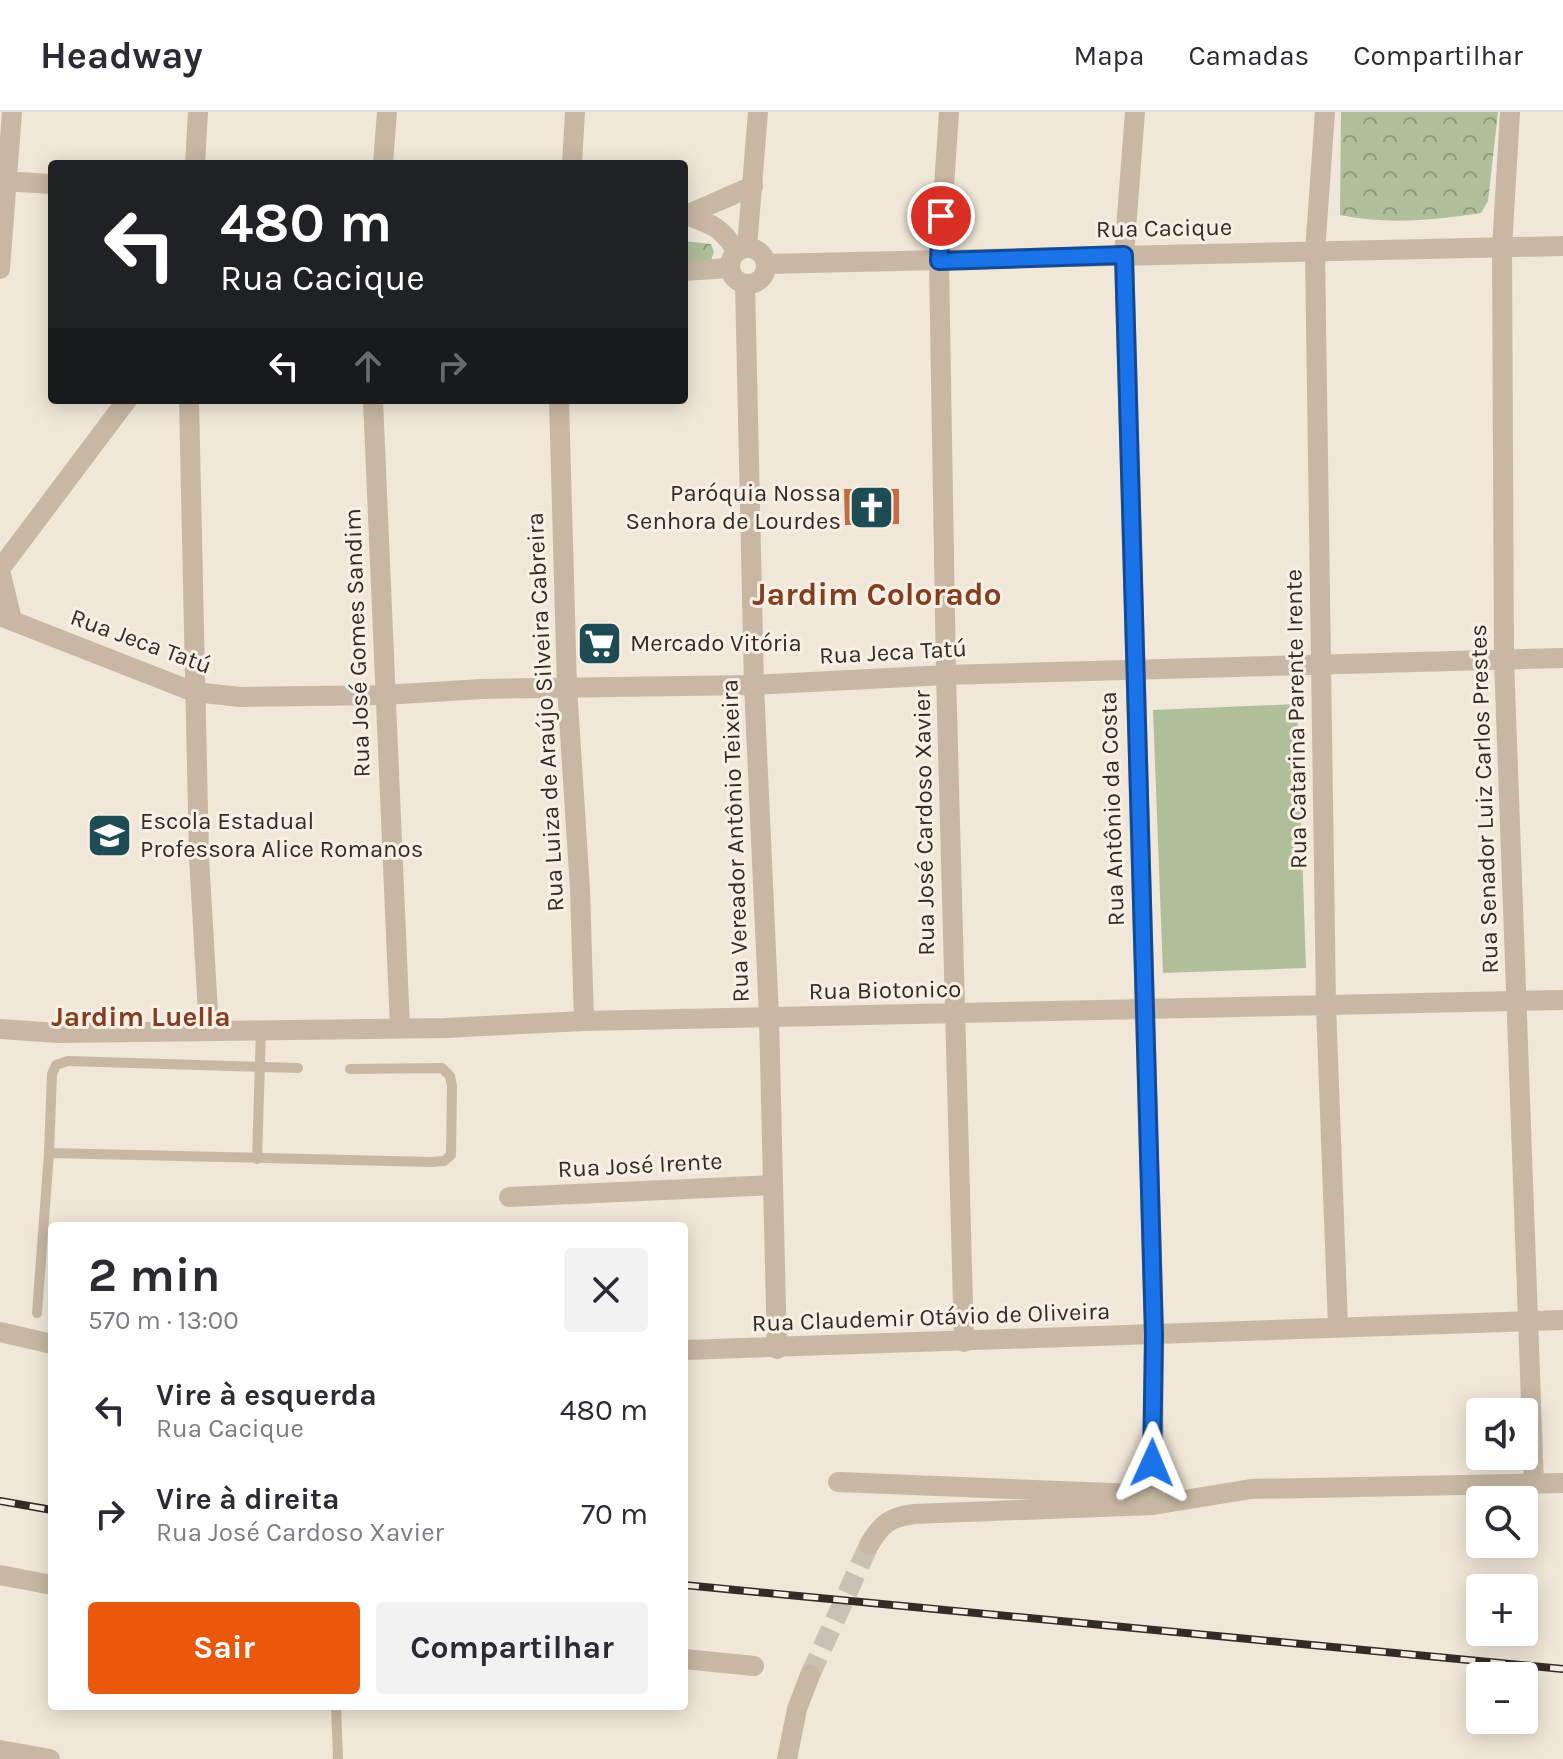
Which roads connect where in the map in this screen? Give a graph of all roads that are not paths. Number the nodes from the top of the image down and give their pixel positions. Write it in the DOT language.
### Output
graph roads {
  1 [pos="12,112"];
  2 [pos="198,112"];
  3 [pos="387,112"];
  4 [pos="575,112"];
  5 [pos="758,112"];
  6 [pos="949,112"];
  7 [pos="1135,112"];
  8 [pos="1325,112"];
  9 [pos="1510,112"];
  10 [pos="195,160"];
  11 [pos="383,160"];
  12 [pos="572,160"];
  13 [pos="3,181"];
  14 [pos="48,184"];
  15 [pos="753,186"];
  16 [pos="688,215"];
  17 [pos="688,217"];
  18 [pos="1563,246"];
  19 [pos="1502,248"];
  20 [pos="1315,252"];
  21 [pos="738,255"];
  22 [pos="1124,255"];
  23 [pos="939,261"];
  24 [pos="766,264"];
  25 [pos="0,269"];
  26 [pos="688,270"];
  27 [pos="745,284"];
  28 [pos="124,404"];
  29 [pos="189,404"];
  30 [pos="373,404"];
  31 [pos="559,404"];
  32 [pos="0,569"];
  33 [pos="6,618"];
  34 [pos="1563,658"];
  35 [pos="1504,660"];
  36 [pos="1322,665"];
  37 [pos="1134,670"];
  38 [pos="946,675"];
  39 [pos="754,685"];
  40 [pos="567,687"];
  41 [pos="194,692"];
  42 [pos="384,695"];
  43 [pos="1517,1000"];
  44 [pos="1563,1000"];
  45 [pos="1326,1006"];
  46 [pos="1145,1009"];
  47 [pos="955,1015"];
  48 [pos="769,1017"];
  49 [pos="584,1021"];
  50 [pos="400,1028"];
  51 [pos="0,1029"];
  52 [pos="261,1029"];
  53 [pos="209,1030"];
  54 [pos="261,1067"];
  55 [pos="298,1068"];
  56 [pos="350,1069"];
  57 [pos="49,1153"];
  58 [pos="257,1159"];
  59 [pos="773,1185"];
  60 [pos="509,1197"];
  61 [pos="47,1240"];
  62 [pos="37,1313"];
  63 [pos="1563,1320"];
  64 [pos="1527,1321"];
  65 [pos="1338,1326"];
  66 [pos="0,1332"];
  67 [pos="1154,1335"];
  68 [pos="964,1342"];
  69 [pos="48,1343"];
  70 [pos="777,1349"];
  71 [pos="688,1350"];
  72 [pos="838,1482"];
  73 [pos="1563,1483"];
  74 [pos="1534,1484"];
  75 [pos="1152,1500"];
  76 [pos="869,1545"];
  77 [pos="0,1575"];
  78 [pos="48,1584"];
  79 [pos="688,1659"];
  80 [pos="754,1666"];
  81 [pos="810,1675"];
  82 [pos="336,1710"];
  83 [pos="0,1750"];
  84 [pos="50,1759"];
  85 [pos="338,1759"];
  86 [pos="787,1759"];
  1 -- 13 [label="street"];
  2 -- 10 [label="street"];
  3 -- 11 [label="street"];
  4 -- 12 [label="street"];
  5 -- 15 [label="street"];
  6 -- 23 [label="street, Rua José Cardoso Xavier"];
  7 -- 22 [label="street, Rua Antônio da Costa"];
  8 -- 20 [label="street, Rua Catarina Parente Irente"];
  9 -- 19 [label="street, Rua Senador Luiz Carlos Prestes"];
  13 -- 14 [label="street"];
  13 -- 25 [label="street"];
  15 -- 16 [label="street"];
  15 -- 21 [label="street"];
  17 -- 21 [label="street"];
  18 -- 19 [label="street, Rua Cacique"];
  19 -- 20 [label="street, Rua Cacique"];
  19 -- 35 [label="street, Rua Senador Luiz Carlos Prestes"];
  20 -- 22 [label="street, Rua Cacique"];
  20 -- 36 [label="street, Rua Catarina Parente Irente"];
  21 -- 24 [label="street"];
  21 -- 26 [label="street"];
  21 -- 27 [label="street"];
  22 -- 23 [label="street, Rua Cacique"];
  22 -- 37 [label="street, Rua Antônio da Costa"];
  23 -- 24 [label="street, Rua Cacique"];
  23 -- 38 [label="street, Rua José Cardoso Xavier"];
  24 -- 27 [label="street"];
  27 -- 39 [label="street, Rua Vereador Antônio Teixeira"];
  28 -- 32 [label="street"];
  29 -- 41 [label="street"];
  30 -- 42 [label="street, Rua José Gomes Sandim"];
  31 -- 40 [label="street, Rua Luiza de Araújo Silveira Cabreira"];
  32 -- 33 [label="street"];
  33 -- 41 [label="street, Rua Jeca Tatú"];
  34 -- 35 [label="street, Rua Jeca Tatú"];
  35 -- 36 [label="street, Rua Jeca Tatú"];
  35 -- 43 [label="street, Rua Senador Luiz Carlos Prestes"];
  36 -- 37 [label="street, Rua Jeca Tatú"];
  36 -- 45 [label="street, Rua Catarina Parente Irente"];
  37 -- 38 [label="street, Rua Jeca Tatú"];
  37 -- 46 [label="street, Rua Antônio da Costa"];
  38 -- 39 [label="street, Rua Jeca Tatú"];
  38 -- 47 [label="street, Rua José Cardoso Xavier"];
  39 -- 40 [label="street, Rua Jeca Tatú"];
  39 -- 48 [label="street, Rua Vereador Antônio Teixeira"];
  40 -- 42 [label="street, Rua Jeca Tatú"];
  40 -- 49 [label="street, Rua Luiza de Araújo Silveira Cabreira"];
  41 -- 42 [label="street, Rua Jeca Tatú"];
  41 -- 53 [label="street"];
  42 -- 50 [label="street, Rua José Gomes Sandim"];
  43 -- 44 [label="street, Rua Biotonico"];
  43 -- 45 [label="street, Rua Biotonico"];
  43 -- 64 [label="street, Rua Senador Luiz Carlos Prestes"];
  45 -- 46 [label="street, Rua Biotonico"];
  45 -- 65 [label="street, Rua Catarina Parente Irente"];
  46 -- 47 [label="street, Rua Biotonico"];
  46 -- 67 [label="street, Rua Antônio da Costa"];
  47 -- 48 [label="street, Rua Biotonico"];
  47 -- 68 [label="street, Rua José Cardoso Xavier"];
  48 -- 49 [label="street, Rua Biotonico"];
  48 -- 59 [label="street, Rua Vereador Antônio Teixeira"];
  49 -- 50 [label="street, Rua Biotonico"];
  50 -- 52 [label="street, Rua Biotonico"];
  51 -- 53 [label="street, Rua Biotonico"];
  52 -- 53 [label="street, Rua Biotonico"];
  52 -- 54 [label="lane"];
  54 -- 55 [label="lane"];
  54 -- 57 [label="lane"];
  54 -- 58 [label="lane"];
  56 -- 58 [label="lane"];
  57 -- 58 [label="lane"];
  57 -- 61 [label="lane"];
  59 -- 60 [label="street, Rua José Irente"];
  59 -- 70 [label="street, Rua Vereador Antônio Teixeira"];
  61 -- 62 [label="lane"];
  63 -- 64 [label="street, Rua Claudemir Otávio de Oliveira"];
  64 -- 65 [label="street, Rua Claudemir Otávio de Oliveira"];
  64 -- 74 [label="street, Rua Senador Luiz Carlos Prestes"];
  65 -- 67 [label="street, Rua Claudemir Otávio de Oliveira"];
  66 -- 69 [label="street"];
  67 -- 68 [label="street, Rua Claudemir Otávio de Oliveira"];
  67 -- 75 [label="street, Rua Antônio da Costa"];
  68 -- 70 [label="street, Rua Claudemir Otávio de Oliveira"];
  70 -- 71 [label="street, Rua Claudemir Otávio de Oliveira"];
  72 -- 75 [label="street"];
  73 -- 74 [label="street"];
  74 -- 75 [label="street"];
  75 -- 76 [label="street"];
  77 -- 78 [label="street"];
  79 -- 80 [label="street"];
  81 -- 86 [label="street"];
  82 -- 85 [label="lane"];
  83 -- 84 [label="street"];
}
